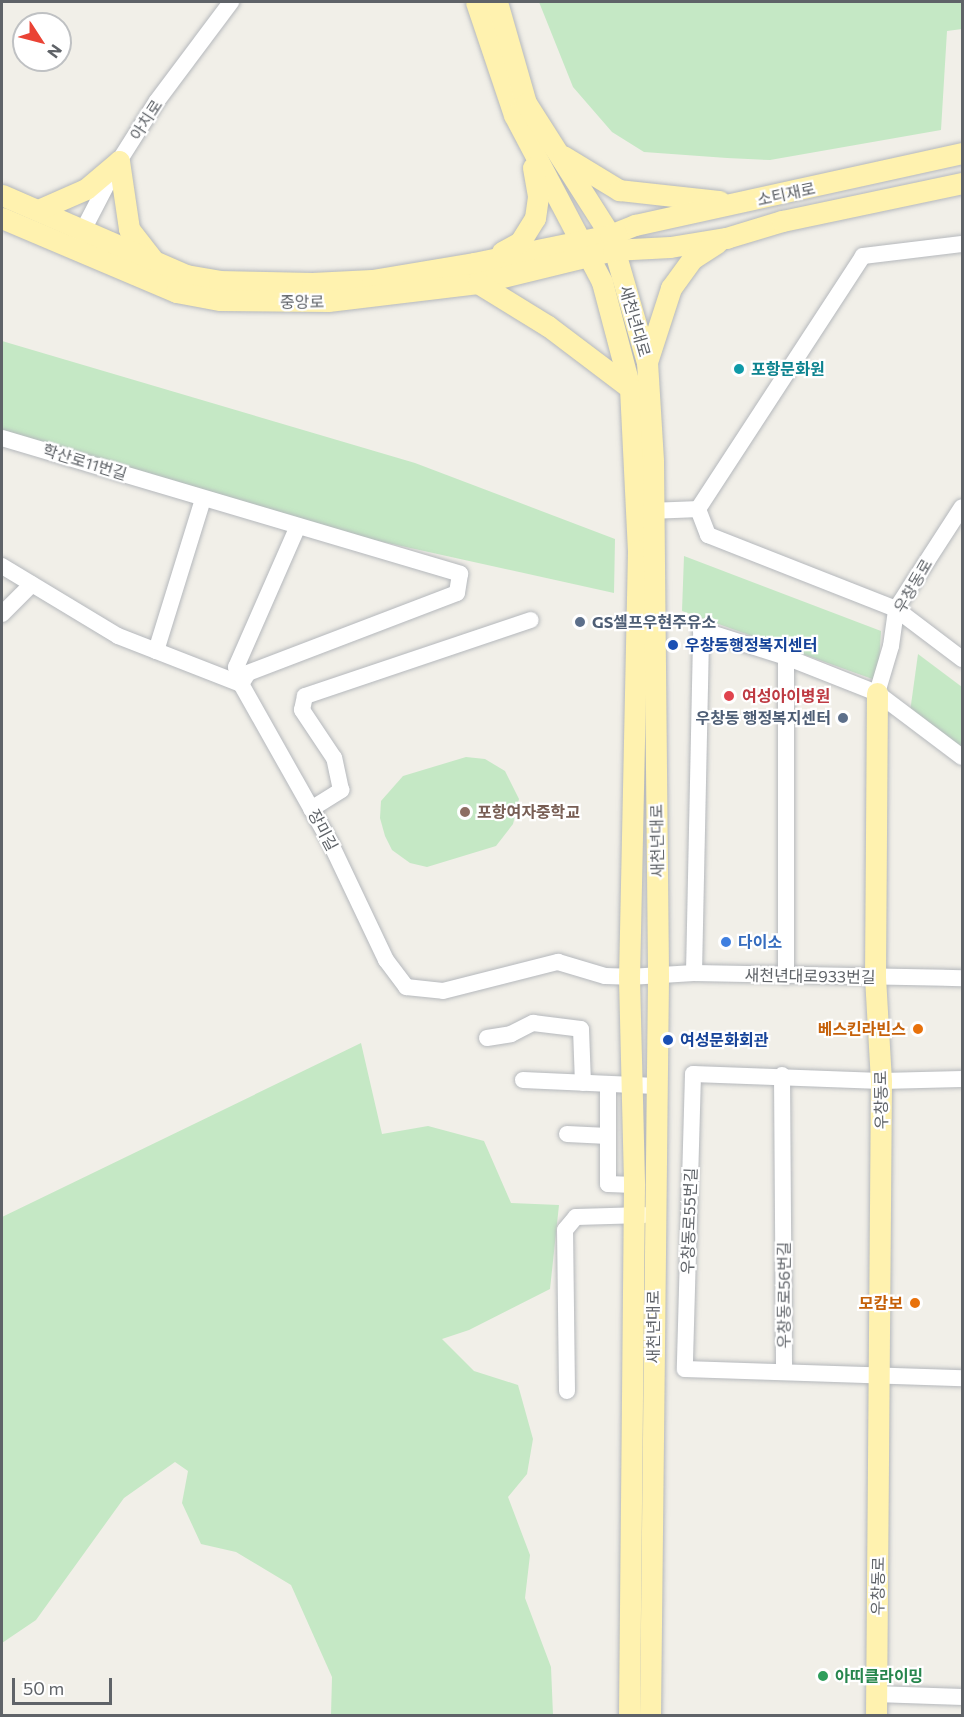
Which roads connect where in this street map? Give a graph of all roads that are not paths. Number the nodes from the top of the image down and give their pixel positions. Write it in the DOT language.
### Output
graph roads {
  1 [pos="231,2"];
  2 [pos="477,2"];
  3 [pos="497,2"];
  4 [pos="555,151"];
  5 [pos="531,152"];
  6 [pos="963,153"];
  7 [pos="119,161"];
  8 [pos="963,183"];
  9 [pos="2,195"];
  10 [pos="754,200"];
  11 [pos="38,210"];
  12 [pos="2,218"];
  13 [pos="726,238"];
  14 [pos="78,239"];
  15 [pos="611,243"];
  16 [pos="963,244"];
  17 [pos="586,248"];
  18 [pos="161,267"];
  19 [pos="476,273"];
  20 [pos="647,362"];
  21 [pos="630,388"];
  22 [pos="2,438"];
  23 [pos="203,499"];
  24 [pos="963,507"];
  25 [pos="698,509"];
  26 [pos="651,511"];
  27 [pos="298,526"];
  28 [pos="2,566"];
  29 [pos="32,584"];
  30 [pos="896,609"];
  31 [pos="2,614"];
  32 [pos="531,620"];
  33 [pos="156,651"];
  34 [pos="786,657"];
  35 [pos="963,659"];
  36 [pos="241,684"];
  37 [pos="877,693"];
  38 [pos="963,758"];
  39 [pos="311,808"];
  40 [pos="694,973"];
  41 [pos="786,976"];
  42 [pos="628,977"];
  43 [pos="658,977"];
  44 [pos="874,978"];
  45 [pos="963,978"];
  46 [pos="487,1038"];
  47 [pos="782,1076"];
  48 [pos="963,1079"];
  49 [pos="523,1080"];
  50 [pos="881,1081"];
  51 [pos="583,1083"];
  52 [pos="608,1084"];
  53 [pos="633,1086"];
  54 [pos="656,1086"];
  55 [pos="567,1134"];
  56 [pos="608,1136"];
  57 [pos="634,1185"];
  58 [pos="644,1215"];
  59 [pos="784,1370"];
  60 [pos="880,1374"];
  61 [pos="963,1378"];
  62 [pos="567,1391"];
  63 [pos="876,1694"];
  64 [pos="963,1696"];
  65 [pos="628,1716"];
  66 [pos="650,1716"];
  67 [pos="876,1716"];
  1 -- 7 [label="street, 아치로"];
  2 -- 5 [label="main road, 새천년대로"];
  3 -- 4 [label="main road, 새천년대로"];
  4 -- 10 [label="main road"];
  4 -- 15 [label="main road, 새천년대로"];
  5 -- 17 [label="main road, 새천년대로"];
  5 -- 19 [label="main road"];
  6 -- 10 [label="main road, 소티재로"];
  7 -- 11 [label="main road"];
  7 -- 14 [label="street, 아치로"];
  7 -- 18 [label="main road"];
  8 -- 13 [label="main road, 소티재로"];
  9 -- 11 [label="main road, 중앙로"];
  10 -- 15 [label="main road, 소티재로"];
  11 -- 14 [label="main road, 중앙로"];
  12 -- 14 [label="main road, 중앙로"];
  13 -- 15 [label="main road, 소티재로"];
  13 -- 20 [label="main road"];
  14 -- 18 [label="main road, 중앙로"];
  14 -- 19 [label="main road, 중앙로"];
  15 -- 17 [label="main road, 중앙로"];
  15 -- 20 [label="main road, 새천년대로"];
  16 -- 25 [label="street"];
  17 -- 19 [label="main road, 중앙로"];
  17 -- 21 [label="main road, 새천년대로"];
  18 -- 19 [label="main road, 중앙로"];
  19 -- 21 [label="main road"];
  20 -- 26 [label="main road, 새천년대로"];
  21 -- 42 [label="main road, 새천년대로"];
  22 -- 23 [label="street, 학산로11번길"];
  23 -- 27 [label="street, 학산로11번길"];
  23 -- 33 [label="street"];
  24 -- 30 [label="street, 우창동로"];
  25 -- 26 [label="street"];
  25 -- 30 [label="street"];
  26 -- 43 [label="main road, 새천년대로"];
  27 -- 36 [label="street"];
  27 -- 36 [label="street, 학산로11번길"];
  28 -- 29 [label="street"];
  29 -- 31 [label="street"];
  29 -- 33 [label="street"];
  30 -- 35 [label="street"];
  30 -- 37 [label="street, 우창동로"];
  32 -- 39 [label="street"];
  33 -- 36 [label="street"];
  34 -- 37 [label="street"];
  34 -- 40 [label="street"];
  34 -- 41 [label="street"];
  36 -- 39 [label="street, 장미길"];
  37 -- 38 [label="street"];
  37 -- 44 [label="main road, 우창동로"];
  39 -- 42 [label="street, 장미길"];
  40 -- 41 [label="street, 새천년대로933번길"];
  40 -- 43 [label="street, 새천년대로933번길"];
  41 -- 44 [label="street, 새천년대로933번길"];
  42 -- 43 [label="street, 장미길"];
  42 -- 53 [label="main road, 새천년대로"];
  43 -- 54 [label="main road, 새천년대로"];
  44 -- 45 [label="street, 새천년대로933번길"];
  44 -- 50 [label="main road, 우창동로"];
  46 -- 51 [label="street"];
  47 -- 50 [label="street"];
  47 -- 59 [label="street, 우창동로56번길"];
  47 -- 59 [label="street, 우창동로55번길"];
  48 -- 50 [label="street"];
  49 -- 51 [label="street"];
  50 -- 60 [label="main road, 우창동로"];
  51 -- 52 [label="street"];
  52 -- 53 [label="street"];
  52 -- 56 [label="street"];
  53 -- 54 [label="street"];
  53 -- 57 [label="main road, 새천년대로"];
  54 -- 58 [label="main road, 새천년대로"];
  55 -- 56 [label="street"];
  56 -- 57 [label="street"];
  57 -- 58 [label="main road, 새천년대로"];
  58 -- 62 [label="street"];
  58 -- 65 [label="main road, 새천년대로"];
  58 -- 66 [label="main road, 새천년대로"];
  59 -- 60 [label="street"];
  60 -- 61 [label="street"];
  60 -- 63 [label="main road, 우창동로"];
  63 -- 64 [label="street"];
  63 -- 67 [label="main road, 우창동로"];
}
